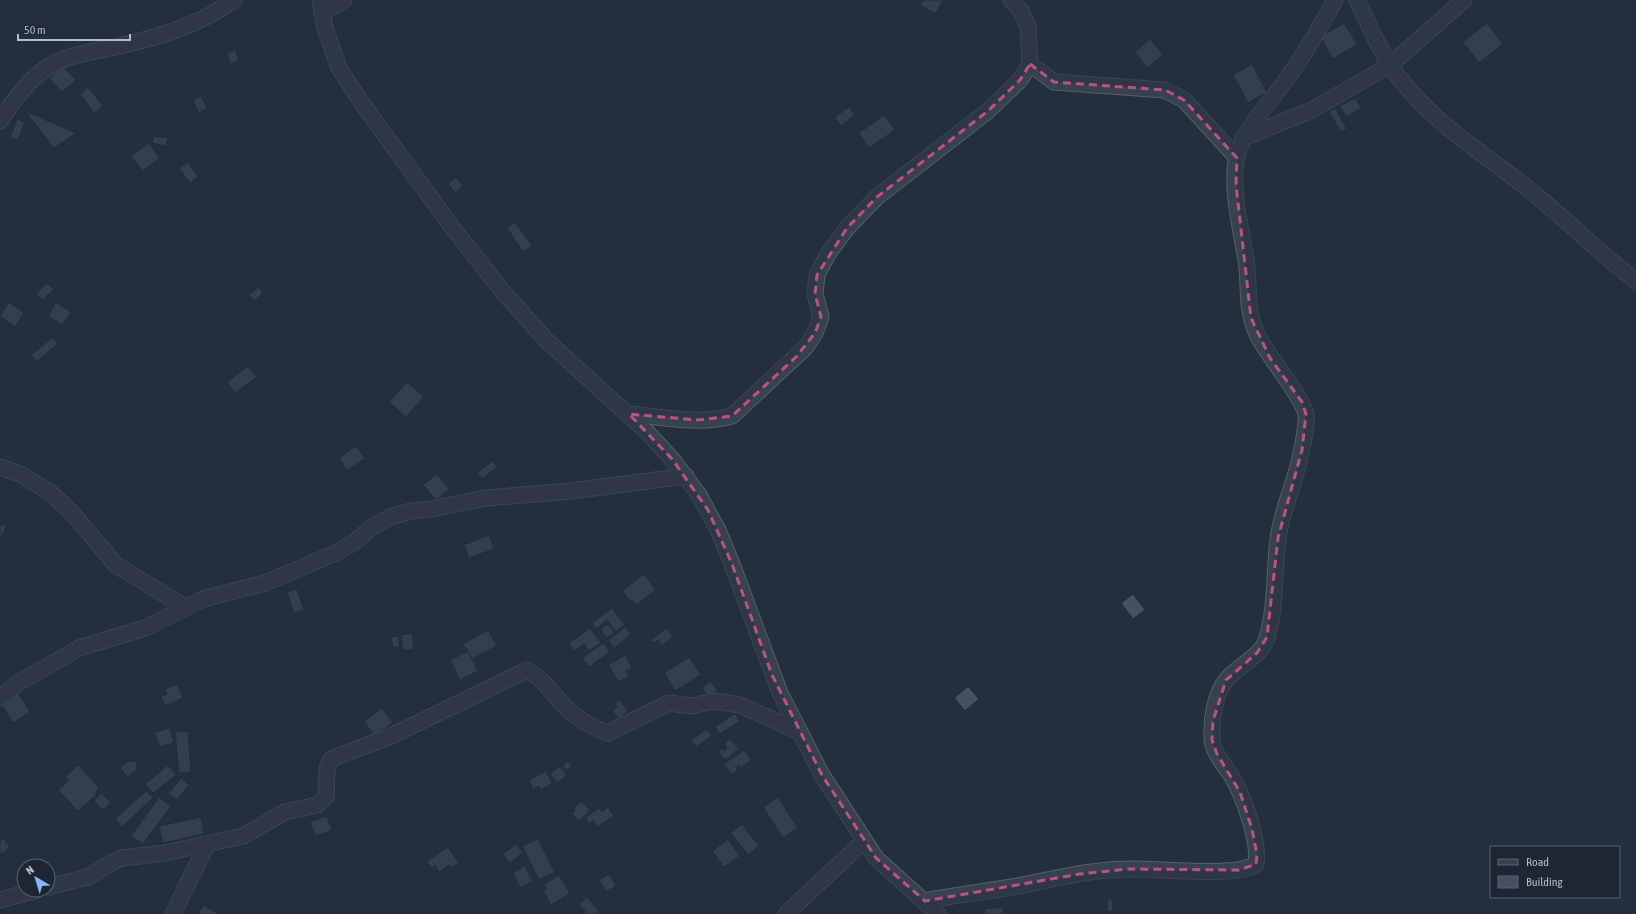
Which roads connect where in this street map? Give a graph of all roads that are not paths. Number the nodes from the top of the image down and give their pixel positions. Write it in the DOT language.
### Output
graph roads {
  1 [pos="234,0"];
  2 [pos="344,0"];
  3 [pos="1011,0"];
  4 [pos="1335,0"];
  5 [pos="1356,0"];
  6 [pos="1464,0"];
  7 [pos="321,6"];
  8 [pos="1030,64"];
  9 [pos="1390,65"];
  10 [pos="0,121"];
  11 [pos="1244,138"];
  12 [pos="1237,158"];
  13 [pos="1636,281"];
  14 [pos="629,414"];
  15 [pos="0,467"];
  16 [pos="686,476"];
  17 [pos="185,607"];
  18 [pos="0,698"];
  19 [pos="800,732"];
  20 [pos="864,842"];
  21 [pos="207,844"];
  22 [pos="56,885"];
  23 [pos="16,896"];
  24 [pos="0,900"];
  25 [pos="925,901"];
  26 [pos="173,914"];
  27 [pos="786,914"];
  28 [pos="938,914"];
  1 -- 10 [label="street"];
  2 -- 7 [label="street"];
  3 -- 8 [label="street"];
  4 -- 11 [label="street"];
  5 -- 9 [label="street"];
  6 -- 9 [label="street"];
  7 -- 14 [label="street"];
  8 -- 12 [label="street"];
  8 -- 14 [label="street"];
  9 -- 11 [label="street"];
  9 -- 13 [label="street"];
  11 -- 12 [label="street"];
  12 -- 25 [label="street"];
  14 -- 16 [label="street"];
  15 -- 17 [label="street"];
  16 -- 17 [label="street"];
  16 -- 19 [label="street"];
  17 -- 18 [label="street"];
  19 -- 20 [label="street"];
  19 -- 21 [label="street"];
  20 -- 25 [label="street"];
  20 -- 27 [label="street"];
  21 -- 22 [label="street"];
  21 -- 26 [label="street"];
  23 -- 24 [label="street"];
  25 -- 28 [label="street"];
}
